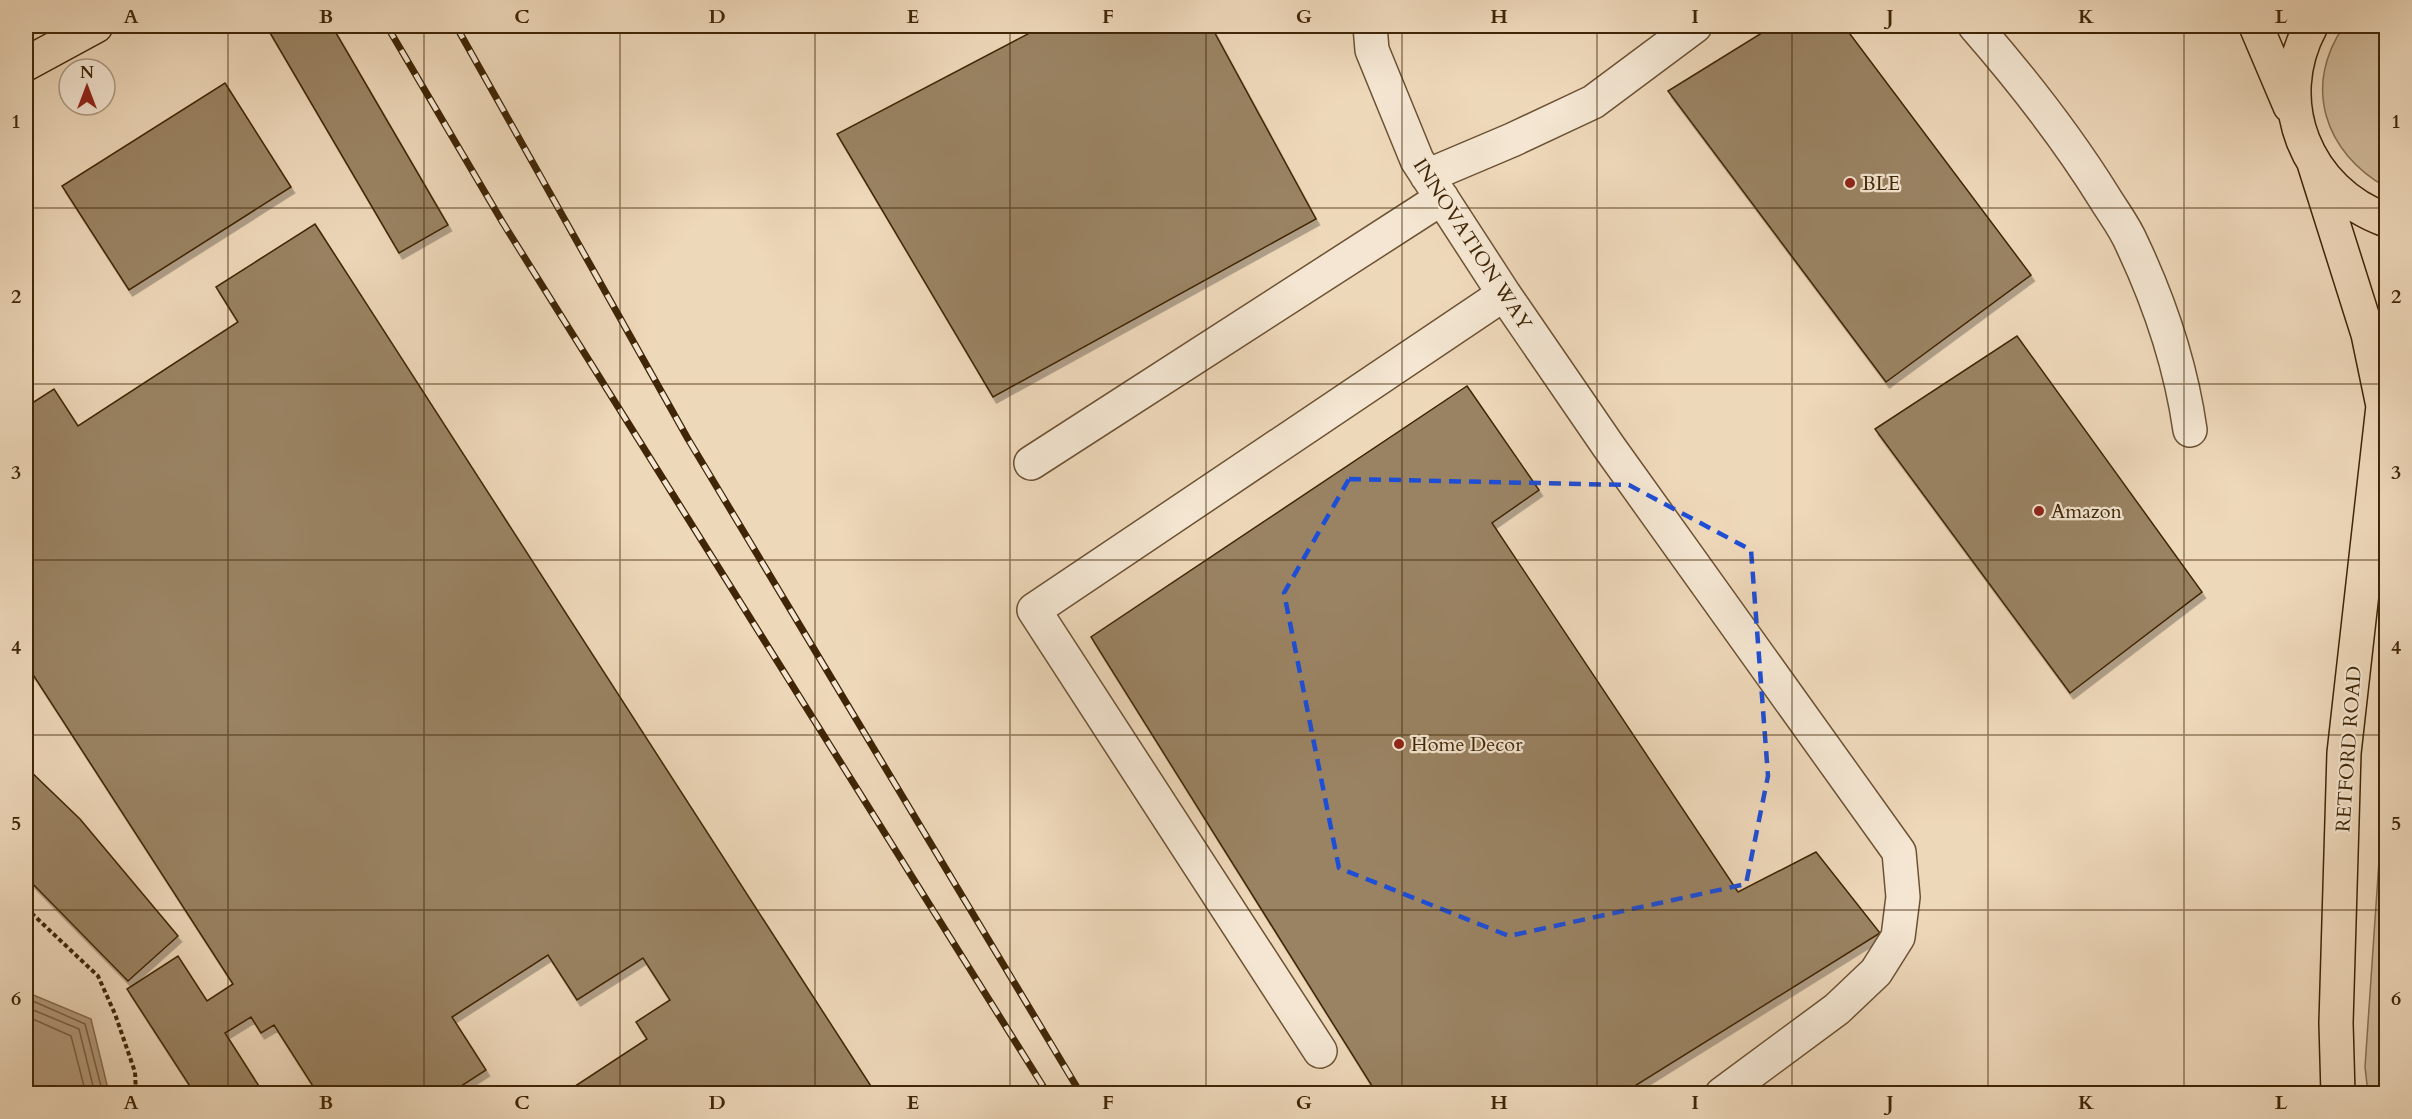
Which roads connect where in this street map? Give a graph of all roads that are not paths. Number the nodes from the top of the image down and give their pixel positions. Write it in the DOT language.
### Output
graph roads {
  1 [pos="96,26"];
  2 [pos="1370,26"];
  3 [pos="1695,26"];
  4 [pos="1975,26"];
  5 [pos="2256,26"];
  6 [pos="2311,26"];
  7 [pos="26,64"];
  8 [pos="2295,119"];
  9 [pos="2313,163"];
  10 [pos="1434,187"];
  11 [pos="2386,220"];
  12 [pos="1504,294"];
  13 [pos="2385,401"];
  14 [pos="2190,430"];
  15 [pos="1031,463"];
  16 [pos="1320,1051"];
  17 [pos="1722,1094"];
  18 [pos="2338,1094"];
  1 -- 7 [label="main road"];
  2 -- 10 [label="street, INNOVATION WAY"];
  3 -- 10 [label="street"];
  4 -- 14 [label="street"];
  5 -- 8 [label="main road"];
  6 -- 8 [label="main road"];
  8 -- 9 [label="main road"];
  9 -- 11 [label="main road"];
  9 -- 13 [label="main road, RETFORD ROAD"];
  10 -- 12 [label="street, INNOVATION WAY"];
  10 -- 15 [label="street"];
  12 -- 16 [label="street"];
  12 -- 17 [label="street, INNOVATION WAY"];
  13 -- 18 [label="main road, RETFORD ROAD"];
}
